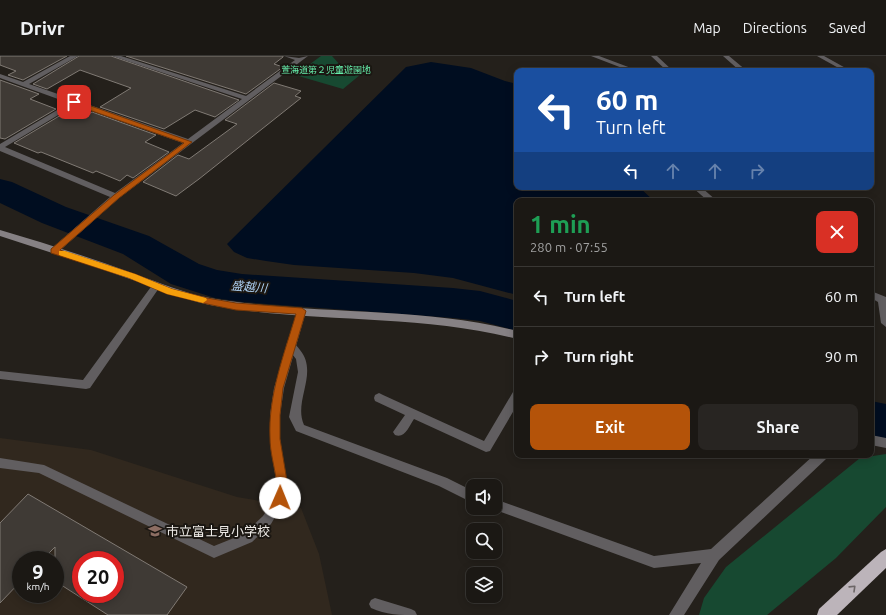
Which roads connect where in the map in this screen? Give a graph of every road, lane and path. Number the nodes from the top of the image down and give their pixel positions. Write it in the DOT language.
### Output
graph roads {
  1 [pos="75,56"];
  2 [pos="115,56"];
  3 [pos="143,56"];
  4 [pos="288,56"];
  5 [pos="594,56"];
  6 [pos="654,56"];
  7 [pos="726,56"];
  8 [pos="820,56"];
  9 [pos="303,58"];
  10 [pos="133,62"];
  11 [pos="628,68"];
  12 [pos="667,68"];
  13 [pos="740,68"];
  14 [pos="842,68"];
  15 [pos="0,76"];
  16 [pos="24,84"];
  17 [pos="248,99"];
  18 [pos="74,102"];
  19 [pos="189,142"];
  20 [pos="0,148"];
  21 [pos="700,190"];
  22 [pos="116,196"];
  23 [pos="709,198"];
  24 [pos="0,234"];
  25 [pos="54,251"];
  26 [pos="156,286"];
  27 [pos="874,296"];
  28 [pos="302,311"];
  29 [pos="886,323"];
  30 [pos="514,334"];
  31 [pos="291,346"];
  32 [pos="0,375"];
  33 [pos="378,398"];
  34 [pos="514,400"];
  35 [pos="412,414"];
  36 [pos="400,432"];
  37 [pos="874,441"];
  38 [pos="886,443"];
  39 [pos="819,458"];
  40 [pos="0,463"];
  41 [pos="466,494"];
  42 [pos="502,508"];
  43 [pos="714,555"];
  44 [pos="886,557"];
  45 [pos="375,604"];
  46 [pos="411,615"];
  47 [pos="676,615"];
  48 [pos="825,615"];
  1 -- 16 [label="street"];
  2 -- 10 [label="street"];
  3 -- 10 [label="street"];
  4 -- 9 [label="street"];
  5 -- 11 [label="lane"];
  6 -- 12 [label="lane"];
  7 -- 13 [label="lane"];
  8 -- 14 [label="lane"];
  9 -- 17 [label="street"];
  10 -- 17 [label="street"];
  15 -- 16 [label="street"];
  16 -- 18 [label="street"];
  17 -- 19 [label="street"];
  18 -- 19 [label="street"];
  18 -- 20 [label="street"];
  19 -- 22 [label="street"];
  20 -- 22 [label="street"];
  21 -- 23 [label="street"];
  22 -- 25 [label="street"];
  24 -- 25 [label="street"];
  25 -- 26 [label="street"];
  26 -- 28 [label="street"];
  26 -- 32 [label="street"];
  27 -- 29 [label="street"];
  28 -- 30 [label="street"];
  28 -- 31 [label="lane"];
  31 -- 40 [label="lane"];
  31 -- 41 [label="street"];
  33 -- 35 [label="street"];
  34 -- 35 [label="street"];
  35 -- 36 [label="street"];
  37 -- 38 [label="street"];
  39 -- 43 [label="street"];
  42 -- 43 [label="street"];
  43 -- 47 [label="street"];
  48 -- 44 [label="highway, one-way"];
  45 -- 46 [label="lane"];
}
